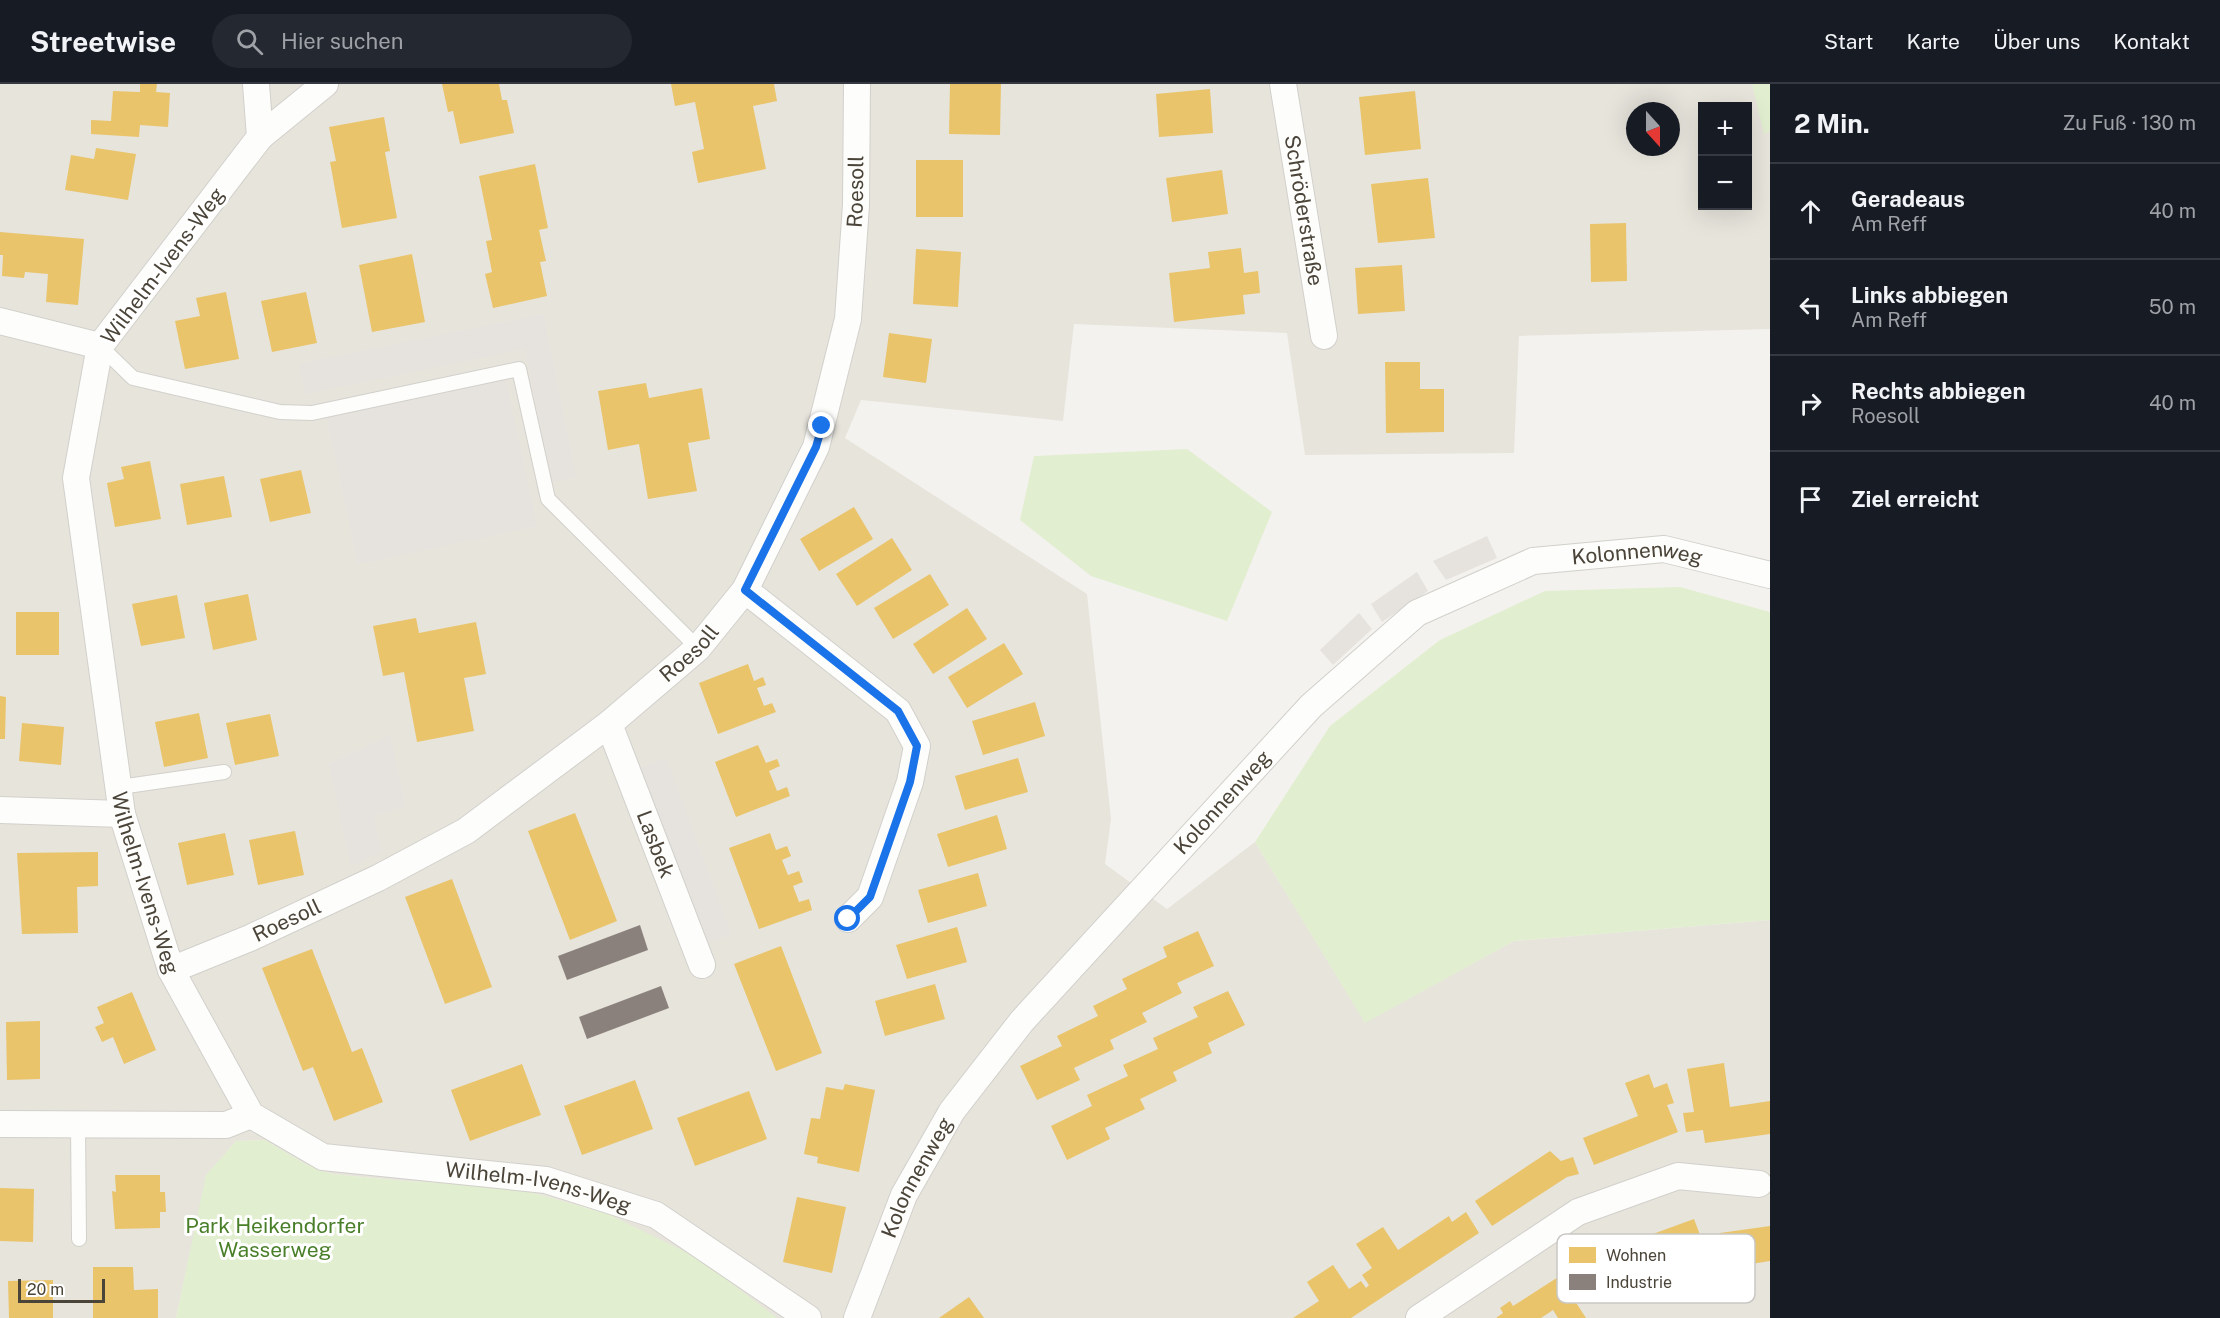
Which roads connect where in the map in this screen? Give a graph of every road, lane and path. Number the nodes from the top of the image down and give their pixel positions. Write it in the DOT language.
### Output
graph roads {
  1 [pos="256,84"];
  2 [pos="325,84"];
  3 [pos="857,84"];
  4 [pos="1283,84"];
  5 [pos="260,137"];
  6 [pos="0,321"];
  7 [pos="1324,336"];
  8 [pos="100,346"];
  9 [pos="1770,575"];
  10 [pos="745,590"];
  11 [pos="698,648"];
  12 [pos="609,724"];
  13 [pos="224,772"];
  14 [pos="120,788"];
  15 [pos="0,810"];
  16 [pos="122,814"];
  17 [pos="848,919"];
  18 [pos="702,965"];
  19 [pos="171,970"];
  20 [pos="250,1115"];
  21 [pos="0,1124"];
  22 [pos="78,1124"];
  23 [pos="1759,1184"];
  24 [pos="79,1239"];
  25 [pos="808,1318"];
  26 [pos="856,1318"];
  27 [pos="1419,1318"];
  1 -- 5 [label="street"];
  2 -- 5 [label="street"];
  3 -- 10 [label="street, Roesoll"];
  4 -- 7 [label="street, Schröderstraße"];
  5 -- 8 [label="street, Wilhelm-Ivens-Weg"];
  6 -- 8 [label="street"];
  8 -- 11 [label="lane"];
  8 -- 14 [label="street, Wilhelm-Ivens-Weg"];
  9 -- 26 [label="street, Kolonnenweg"];
  10 -- 11 [label="street, Roesoll"];
  10 -- 17 [label="street"];
  11 -- 12 [label="street, Roesoll"];
  12 -- 18 [label="street, Lasbek"];
  12 -- 19 [label="street, Roesoll"];
  13 -- 14 [label="lane"];
  14 -- 16 [label="street, Wilhelm-Ivens-Weg"];
  15 -- 16 [label="street"];
  16 -- 19 [label="street, Wilhelm-Ivens-Weg"];
  19 -- 20 [label="street, Wilhelm-Ivens-Weg"];
  20 -- 22 [label="street"];
  20 -- 25 [label="street, Wilhelm-Ivens-Weg"];
  21 -- 22 [label="street"];
  22 -- 24 [label="lane"];
  23 -- 27 [label="street"];
}
